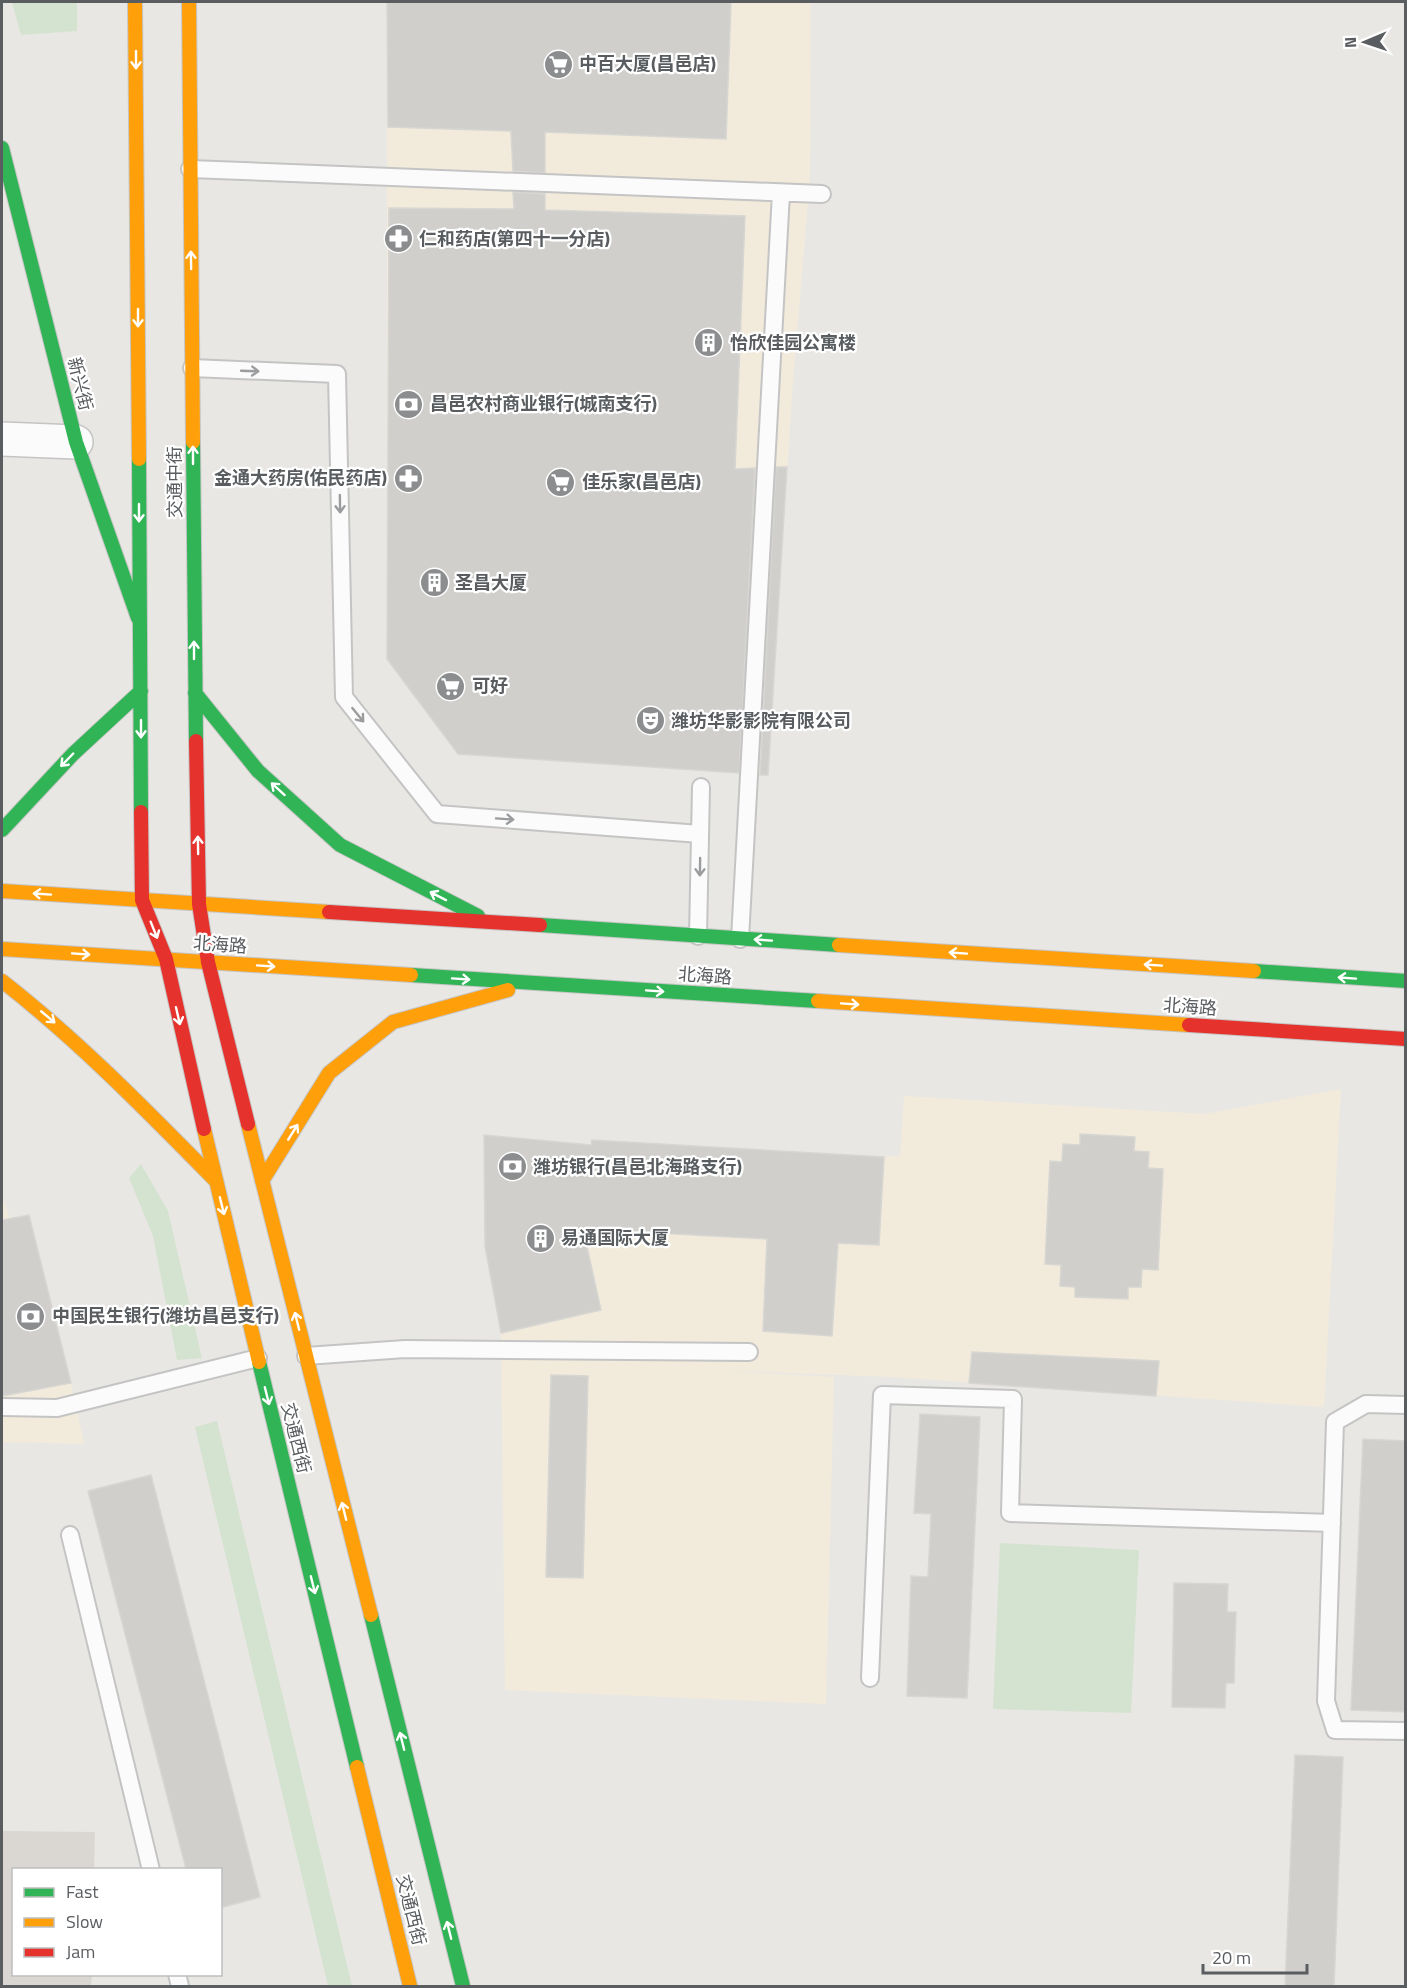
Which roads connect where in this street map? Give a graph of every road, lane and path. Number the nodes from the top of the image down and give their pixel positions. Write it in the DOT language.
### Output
graph roads {
  1 [pos="135,2"];
  2 [pos="189,2"];
  3 [pos="2,148"];
  4 [pos="190,169"];
  5 [pos="781,193"];
  6 [pos="822,194"];
  7 [pos="192,368"];
  8 [pos="2,439"];
  9 [pos="76,442"];
  10 [pos="140,624"];
  11 [pos="141,691"];
  12 [pos="195,693"];
  13 [pos="701,787"];
  14 [pos="2,830"];
  15 [pos="700,834"];
  16 [pos="2,891"];
  17 [pos="142,900"];
  18 [pos="199,904"];
  19 [pos="490,922"];
  20 [pos="698,936"];
  21 [pos="740,939"];
  22 [pos="2,949"];
  23 [pos="166,959"];
  24 [pos="208,962"];
  25 [pos="2,981"];
  26 [pos="1406,981"];
  27 [pos="533,983"];
  28 [pos="1406,1039"];
  29 [pos="215,1180"];
  30 [pos="262,1182"];
  31 [pos="748,1352"];
  32 [pos="306,1356"];
  33 [pos="258,1358"];
  34 [pos="1406,1405"];
  35 [pos="2,1407"];
  36 [pos="1332,1523"];
  37 [pos="70,1535"];
  38 [pos="870,1678"];
  39 [pos="1406,1731"];
  40 [pos="151,1868"];
  41 [pos="410,1986"];
  42 [pos="463,1986"];
  1 -- 10 [label="main road, 交通中街, one-way"];
  2 -- 4 [label="main road, 交通中街"];
  3 -- 9 [label="main road, 新兴街"];
  4 -- 5 [label="lane"];
  7 -- 4 [label="main road, 交通中街, one-way"];
  5 -- 6 [label="lane"];
  5 -- 21 [label="lane"];
  12 -- 7 [label="main road, 交通中街, one-way"];
  7 -- 15 [label="lane, one-way"];
  8 -- 9 [label="street"];
  9 -- 10 [label="main road, 新兴街"];
  10 -- 11 [label="main road, 交通中街"];
  11 -- 14 [label="main road, one-way"];
  11 -- 17 [label="main road, 交通中街, one-way"];
  18 -- 12 [label="main road, 交通中街, one-way"];
  19 -- 12 [label="main road, one-way"];
  13 -- 15 [label="lane"];
  15 -- 20 [label="lane, one-way"];
  17 -- 16 [label="main road, one-way"];
  17 -- 18 [label="main road"];
  17 -- 23 [label="main road, 交通西街, one-way"];
  18 -- 19 [label="main road"];
  18 -- 24 [label="main road, 交通中街"];
  19 -- 20 [label="main road"];
  20 -- 21 [label="main road"];
  26 -- 21 [label="main road, one-way"];
  22 -- 23 [label="main road, 北海路, one-way"];
  23 -- 24 [label="main road, 北海路"];
  23 -- 29 [label="main road, 交通西街, one-way"];
  24 -- 27 [label="main road, 北海路, one-way"];
  24 -- 30 [label="main road, 交通西街"];
  25 -- 29 [label="main road, one-way"];
  27 -- 28 [label="main road, 北海路, one-way"];
  30 -- 27 [label="main road, one-way"];
  29 -- 33 [label="main road, 交通西街, one-way"];
  32 -- 30 [label="main road, 交通西街, one-way"];
  31 -- 32 [label="lane"];
  42 -- 32 [label="main road, 交通西街, one-way"];
  33 -- 35 [label="lane"];
  33 -- 41 [label="main road, 交通西街, one-way"];
  34 -- 36 [label="lane"];
  36 -- 38 [label="lane"];
  36 -- 39 [label="lane"];
  37 -- 40 [label="lane"];
}
